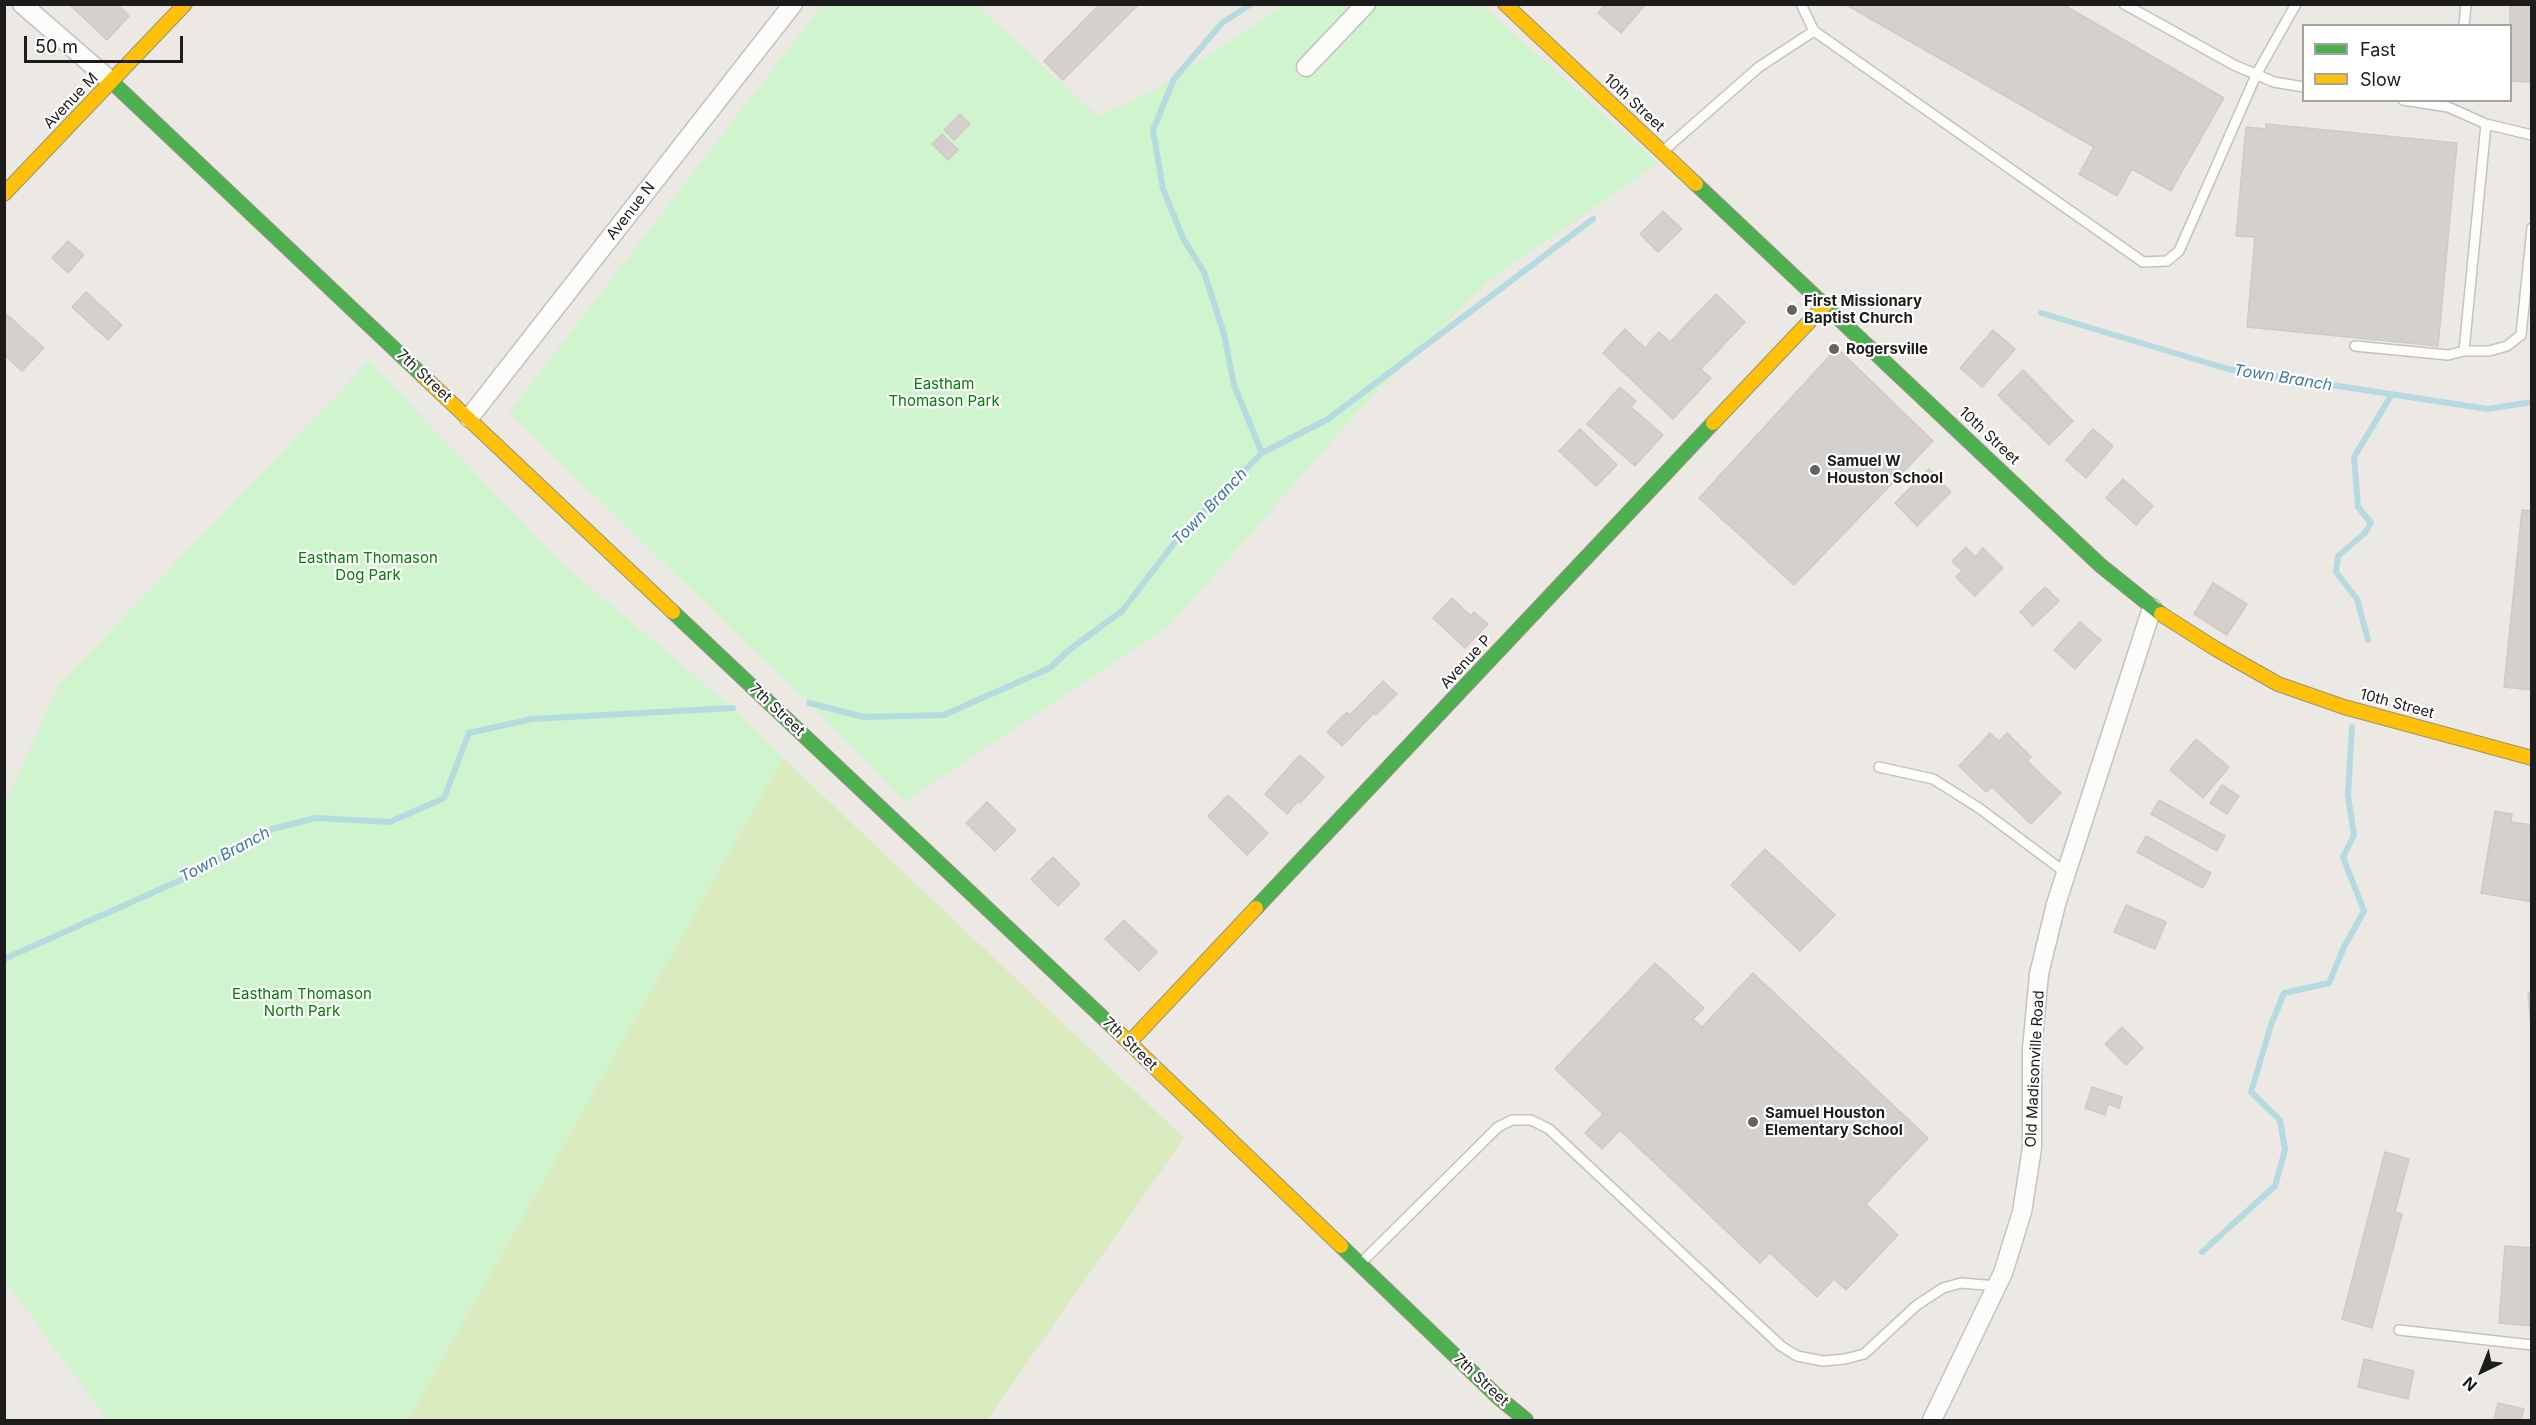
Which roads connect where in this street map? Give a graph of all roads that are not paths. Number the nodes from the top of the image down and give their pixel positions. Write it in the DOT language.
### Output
graph roads {
  1 [pos="22,4"];
  2 [pos="185,4"];
  3 [pos="793,4"];
  4 [pos="1366,4"];
  5 [pos="1504,4"];
  6 [pos="1801,4"];
  7 [pos="2124,4"];
  8 [pos="2296,4"];
  9 [pos="2466,4"];
  10 [pos="2464,24"];
  11 [pos="1815,30"];
  12 [pos="1306,67"];
  13 [pos="2257,74"];
  14 [pos="112,82"];
  15 [pos="2302,87"];
  16 [pos="2416,102"];
  17 [pos="2460,102"];
  18 [pos="2460,112"];
  19 [pos="2486,124"];
  20 [pos="2532,135"];
  21 [pos="1662,152"];
  22 [pos="4,194"];
  23 [pos="2532,228"];
  24 [pos="1826,304"];
  25 [pos="2355,346"];
  26 [pos="2464,351"];
  27 [pos="469,418"];
  28 [pos="2152,608"];
  29 [pos="2532,758"];
  30 [pos="1879,767"];
  31 [pos="2066,873"];
  32 [pos="1129,1043"];
  33 [pos="1360,1264"];
  34 [pos="1997,1286"];
  35 [pos="2399,1330"];
  36 [pos="2532,1345"];
  37 [pos="1527,1420"];
  38 [pos="1932,1420"];
  1 -- 14 [label="street, 7th Street"];
  2 -- 14 [label="street, Avenue M"];
  3 -- 27 [label="street, Avenue N"];
  4 -- 12 [label="street"];
  5 -- 21 [label="street, 10th Street"];
  6 -- 11 [label="lane"];
  7 -- 13 [label="lane"];
  8 -- 13 [label="lane"];
  9 -- 10 [label="lane"];
  11 -- 13 [label="lane"];
  11 -- 21 [label="lane"];
  13 -- 15 [label="lane"];
  14 -- 22 [label="street, Avenue M"];
  14 -- 27 [label="street, 7th Street"];
  16 -- 18 [label="lane"];
  17 -- 18 [label="lane"];
  18 -- 19 [label="lane"];
  19 -- 20 [label="lane"];
  19 -- 26 [label="lane"];
  21 -- 24 [label="street, 10th Street"];
  23 -- 26 [label="lane"];
  24 -- 28 [label="street, 10th Street"];
  24 -- 32 [label="street, Avenue P"];
  25 -- 26 [label="lane"];
  27 -- 32 [label="street, 7th Street"];
  28 -- 29 [label="street, 10th Street"];
  28 -- 31 [label="street, Old Madisonville Road"];
  30 -- 31 [label="lane"];
  31 -- 34 [label="street, Old Madisonville Road"];
  32 -- 33 [label="street, 7th Street"];
  33 -- 34 [label="lane"];
  33 -- 37 [label="street, 7th Street"];
  34 -- 38 [label="street, Old Madisonville Road"];
  35 -- 36 [label="lane"];
}
